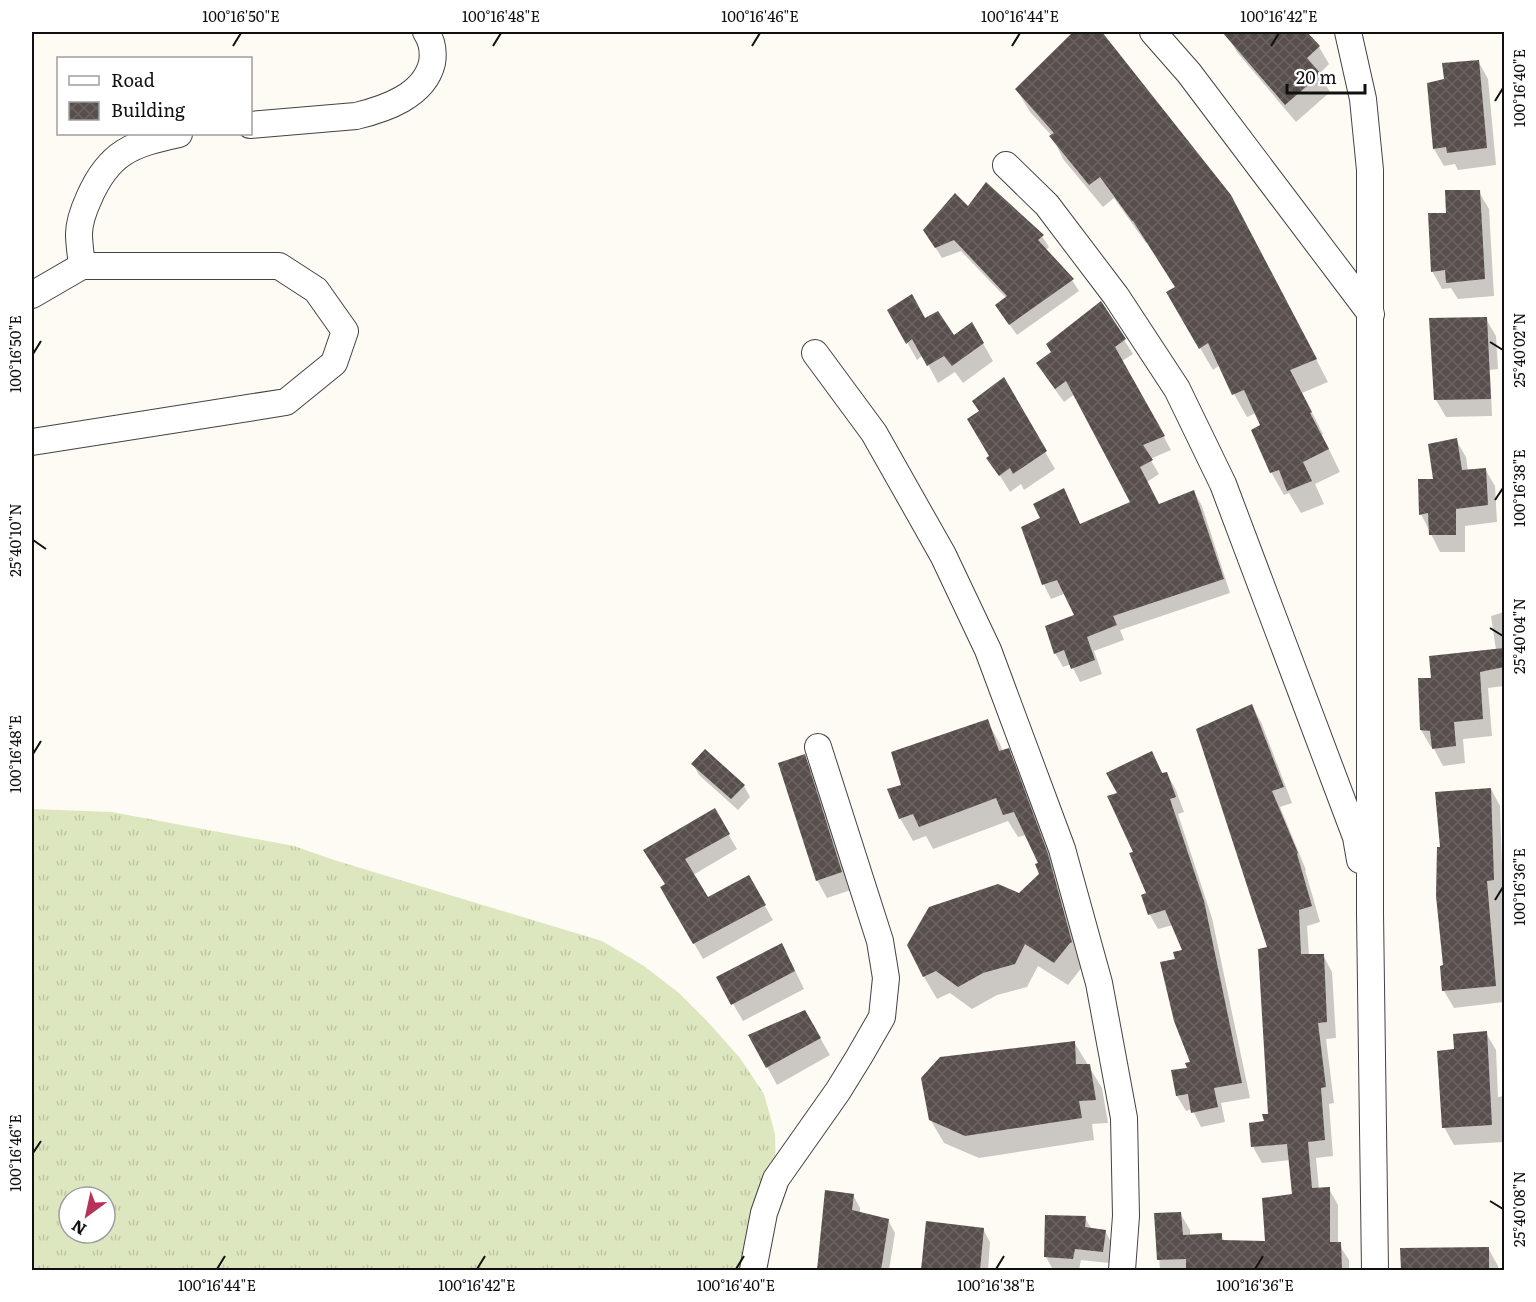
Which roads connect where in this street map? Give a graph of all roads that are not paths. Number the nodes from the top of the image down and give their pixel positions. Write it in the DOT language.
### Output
graph roads {
  1 [pos="426,32"];
  2 [pos="1153,32"];
  3 [pos="1348,32"];
  4 [pos="252,125"];
  5 [pos="174,135"];
  6 [pos="1006,165"];
  7 [pos="82,266"];
  8 [pos="32,295"];
  9 [pos="1371,314"];
  10 [pos="815,353"];
  11 [pos="32,442"];
  12 [pos="818,747"];
  13 [pos="1370,914"];
  14 [pos="753,1270"];
  15 [pos="1122,1270"];
  16 [pos="1375,1270"];
  1 -- 4 [label="street"];
  2 -- 9 [label="street"];
  3 -- 9 [label="street"];
  5 -- 7 [label="street"];
  6 -- 13 [label="street"];
  7 -- 8 [label="street"];
  7 -- 11 [label="street"];
  9 -- 13 [label="street"];
  10 -- 15 [label="street"];
  12 -- 14 [label="street"];
  13 -- 16 [label="street"];
}
